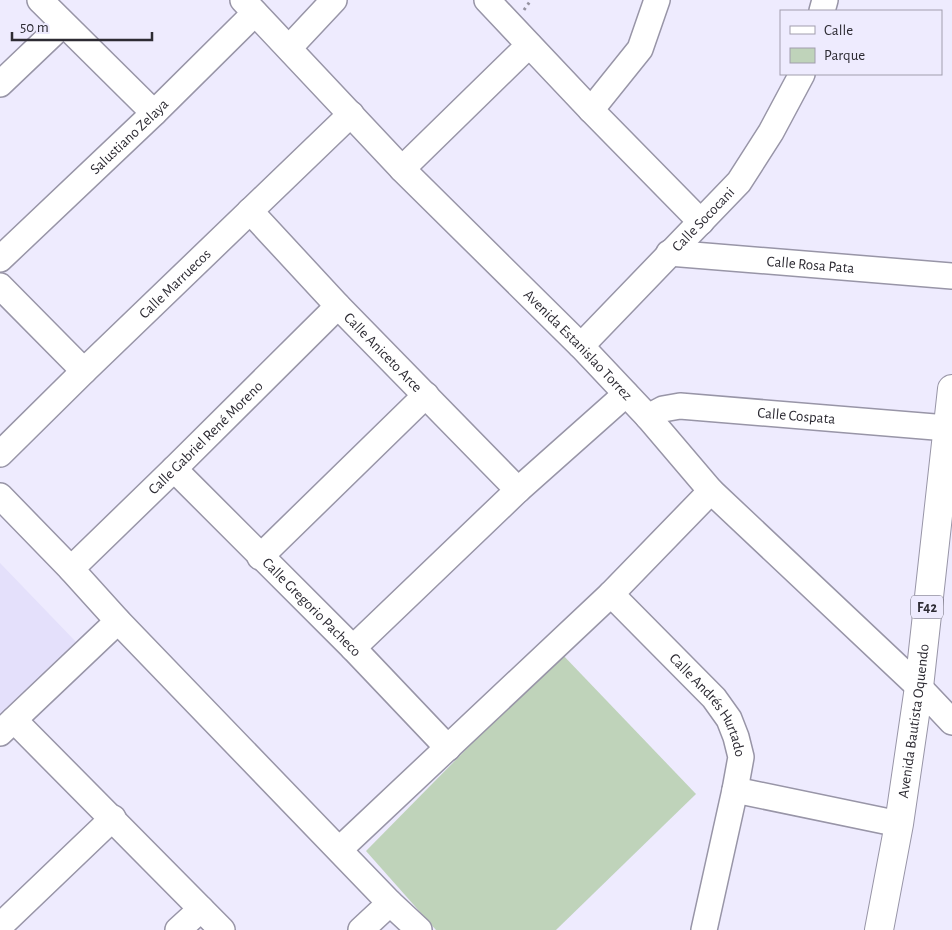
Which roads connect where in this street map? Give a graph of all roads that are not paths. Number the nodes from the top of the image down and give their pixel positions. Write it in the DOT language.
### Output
graph roads {
  1 [pos="40,0"];
  2 [pos="334,0"];
  3 [pos="487,0"];
  4 [pos="657,0"];
  5 [pos="249,6"];
  6 [pos="63,24"];
  7 [pos="529,45"];
  8 [pos="289,48"];
  9 [pos="801,75"];
  10 [pos="0,84"];
  11 [pos="590,110"];
  12 [pos="154,113"];
  13 [pos="351,114"];
  14 [pos="402,169"];
  15 [pos="250,211"];
  16 [pos="701,222"];
  17 [pos="669,253"];
  18 [pos="0,260"];
  19 [pos="952,276"];
  20 [pos="0,286"];
  21 [pos="338,306"];
  22 [pos="581,346"];
  23 [pos="84,371"];
  24 [pos="952,389"];
  25 [pos="626,394"];
  26 [pos="426,395"];
  27 [pos="648,417"];
  28 [pos="947,428"];
  29 [pos="0,454"];
  30 [pos="174,469"];
  31 [pos="518,490"];
  32 [pos="711,491"];
  33 [pos="0,496"];
  34 [pos="260,557"];
  35 [pos="71,569"];
  36 [pos="611,594"];
  37 [pos="118,621"];
  38 [pos="353,648"];
  39 [pos="919,686"];
  40 [pos="952,722"];
  41 [pos="7,726"];
  42 [pos="448,748"];
  43 [pos="735,790"];
  44 [pos="113,818"];
  45 [pos="899,824"];
  46 [pos="340,850"];
  47 [pos="390,903"];
  48 [pos="201,909"];
  49 [pos="0,926"];
  50 [pos="178,930"];
  51 [pos="222,930"];
  52 [pos="360,930"];
  53 [pos="419,930"];
  54 [pos="704,930"];
  55 [pos="879,930"];
  1 -- 6 [label="street"];
  2 -- 8 [label="street"];
  3 -- 7 [label="street"];
  4 -- 11 [label="street"];
  5 -- 8 [label="street, Avenida Estanislao Torrez"];
  5 -- 12 [label="street, Salustiano Zelaya"];
  6 -- 10 [label="street"];
  6 -- 12 [label="street"];
  7 -- 11 [label="street"];
  7 -- 14 [label="street"];
  8 -- 13 [label="street, Avenida Estanislao Torrez"];
  9 -- 16 [label="street, Calle Sococani"];
  11 -- 16 [label="street"];
  12 -- 18 [label="street, Salustiano Zelaya"];
  13 -- 14 [label="street, Avenida Estanislao Torrez"];
  13 -- 15 [label="street, Calle Marruecos"];
  14 -- 22 [label="street, Avenida Estanislao Torrez"];
  15 -- 21 [label="street, Calle Aniceto Arce"];
  15 -- 23 [label="street, Calle Marruecos"];
  16 -- 17 [label="street, Calle Sococani"];
  17 -- 19 [label="street, Calle Rosa Pata"];
  17 -- 22 [label="street, Calle Sococani"];
  20 -- 23 [label="street"];
  21 -- 26 [label="street, Calle Aniceto Arce"];
  21 -- 30 [label="street, Calle Gabriel René Moreno"];
  22 -- 25 [label="street, Avenida Estanislao Torrez"];
  23 -- 29 [label="street, Calle Marruecos"];
  24 -- 28 [label="main road, Avenida Bautista Oquendo / F42"];
  25 -- 27 [label="street, Avenida Estanislao Torrez"];
  25 -- 31 [label="street"];
  26 -- 31 [label="street, Calle Aniceto Arce"];
  26 -- 34 [label="street"];
  27 -- 28 [label="street, Calle Cospata"];
  27 -- 32 [label="street, Avenida Estanislao Torrez"];
  28 -- 39 [label="main road, Avenida Bautista Oquendo / F42"];
  30 -- 34 [label="street, Calle Gregorio Pacheco"];
  30 -- 35 [label="street, Calle Gabriel René Moreno"];
  31 -- 38 [label="street"];
  32 -- 36 [label="street"];
  32 -- 39 [label="street, Avenida Estanislao Torrez"];
  33 -- 35 [label="street"];
  34 -- 38 [label="street, Calle Gregorio Pacheco"];
  35 -- 37 [label="street"];
  36 -- 42 [label="street"];
  36 -- 43 [label="street, Calle Andrés Hurtado"];
  37 -- 41 [label="street"];
  37 -- 46 [label="street"];
  38 -- 42 [label="street, Calle Gregorio Pacheco"];
  39 -- 40 [label="street, Avenida Estanislao Torrez"];
  39 -- 45 [label="main road, Avenida Bautista Oquendo / F42"];
  41 -- 44 [label="street"];
  42 -- 46 [label="street"];
  43 -- 45 [label="street"];
  43 -- 54 [label="street, Calle Andrés Hurtado"];
  44 -- 48 [label="street"];
  44 -- 49 [label="street"];
  45 -- 55 [label="main road, Avenida Bautista Oquendo / F42"];
  46 -- 47 [label="street"];
  47 -- 52 [label="street"];
  47 -- 53 [label="street"];
  48 -- 50 [label="street"];
  48 -- 51 [label="street"];
}
